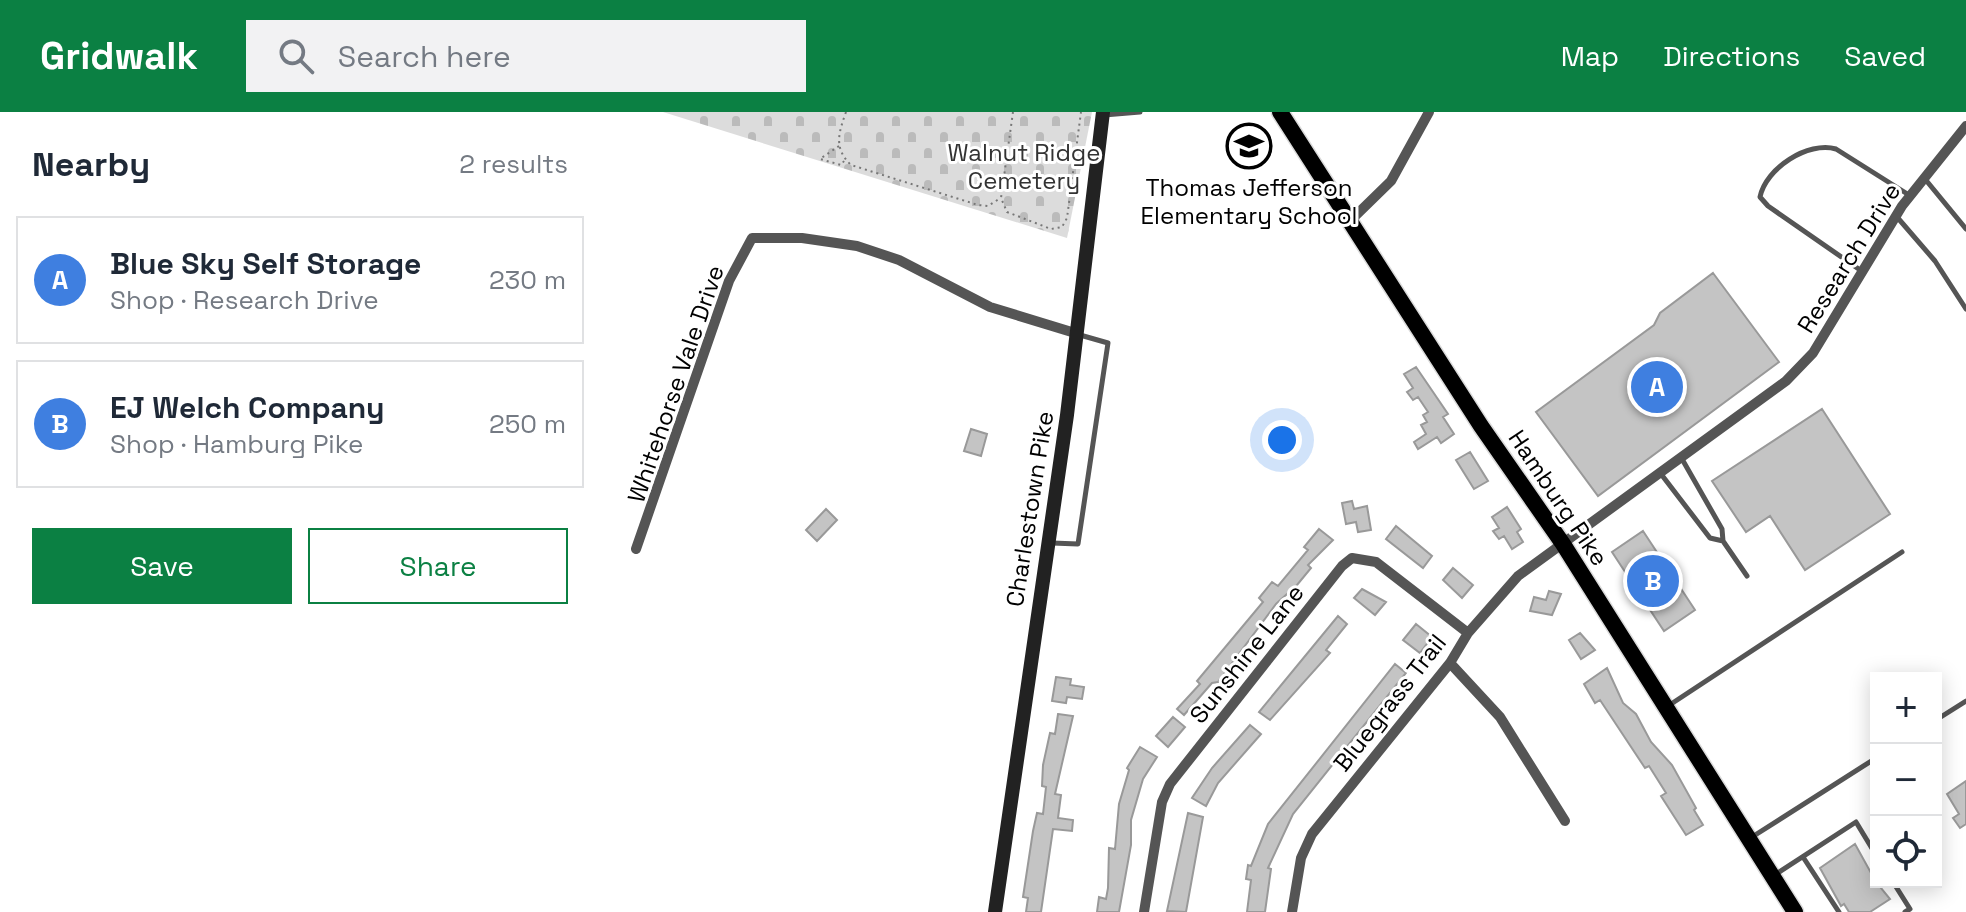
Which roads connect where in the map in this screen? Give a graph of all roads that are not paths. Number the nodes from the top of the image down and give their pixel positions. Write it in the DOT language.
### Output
graph roads {
  1 [pos="1140,112"];
  2 [pos="1280,112"];
  3 [pos="1429,112"];
  4 [pos="1130,113"];
  5 [pos="1103,114"];
  6 [pos="1966,126"];
  7 [pos="1924,178"];
  8 [pos="1910,196"];
  9 [pos="1896,216"];
  10 [pos="1349,222"];
  11 [pos="1966,229"];
  12 [pos="1863,272"];
  13 [pos="1966,309"];
  14 [pos="1075,333"];
  15 [pos="1682,459"];
  16 [pos="1661,474"];
  17 [pos="1723,541"];
  18 [pos="1048,542"];
  19 [pos="1563,544"];
  20 [pos="636,549"];
  21 [pos="1902,552"];
  22 [pos="1747,576"];
  23 [pos="1468,633"];
  24 [pos="1450,663"];
  25 [pos="1966,701"];
  26 [pos="1664,709"];
  27 [pos="1942,716"];
  28 [pos="1870,762"];
  29 [pos="1565,821"];
  30 [pos="1748,839"];
  31 [pos="1870,845"];
  32 [pos="1803,857"];
  33 [pos="1772,877"];
  34 [pos="1897,888"];
  35 [pos="995,912"];
  36 [pos="1144,912"];
  37 [pos="1292,912"];
  38 [pos="1795,912"];
  39 [pos="1839,912"];
  40 [pos="1905,912"];
  1 -- 4 [label="lane"];
  2 -- 10 [label="main road, Hamburg Pike"];
  3 -- 10 [label="street"];
  4 -- 5 [label="lane"];
  5 -- 14 [label="street, Charlestown Pike"];
  6 -- 7 [label="street, Research Drive"];
  7 -- 8 [label="street, Research Drive"];
  7 -- 11 [label="lane"];
  8 -- 9 [label="street, Research Drive"];
  8 -- 12 [label="lane"];
  9 -- 12 [label="street, Research Drive"];
  9 -- 13 [label="lane"];
  10 -- 19 [label="main road, Hamburg Pike"];
  12 -- 15 [label="street, Research Drive"];
  14 -- 18 [label="street, Charlestown Pike"];
  14 -- 18 [label="lane"];
  14 -- 20 [label="street, Whitehorse Vale Drive"];
  15 -- 16 [label="street, Research Drive"];
  15 -- 17 [label="lane"];
  16 -- 17 [label="lane"];
  16 -- 19 [label="street, Research Drive"];
  17 -- 22 [label="lane"];
  18 -- 35 [label="street, Charlestown Pike"];
  19 -- 23 [label="street, Bluegrass Trail"];
  19 -- 26 [label="main road, Hamburg Pike"];
  21 -- 26 [label="lane"];
  23 -- 24 [label="street, Bluegrass Trail"];
  23 -- 36 [label="street, Sunshine Lane"];
  24 -- 29 [label="street"];
  24 -- 37 [label="street, Bluegrass Trail"];
  25 -- 27 [label="lane"];
  26 -- 30 [label="main road, Hamburg Pike"];
  28 -- 30 [label="lane"];
  30 -- 33 [label="main road, Hamburg Pike"];
  31 -- 32 [label="lane"];
  32 -- 33 [label="lane"];
  32 -- 39 [label="lane"];
  33 -- 38 [label="main road, Hamburg Pike"];
  34 -- 40 [label="lane"];
}
